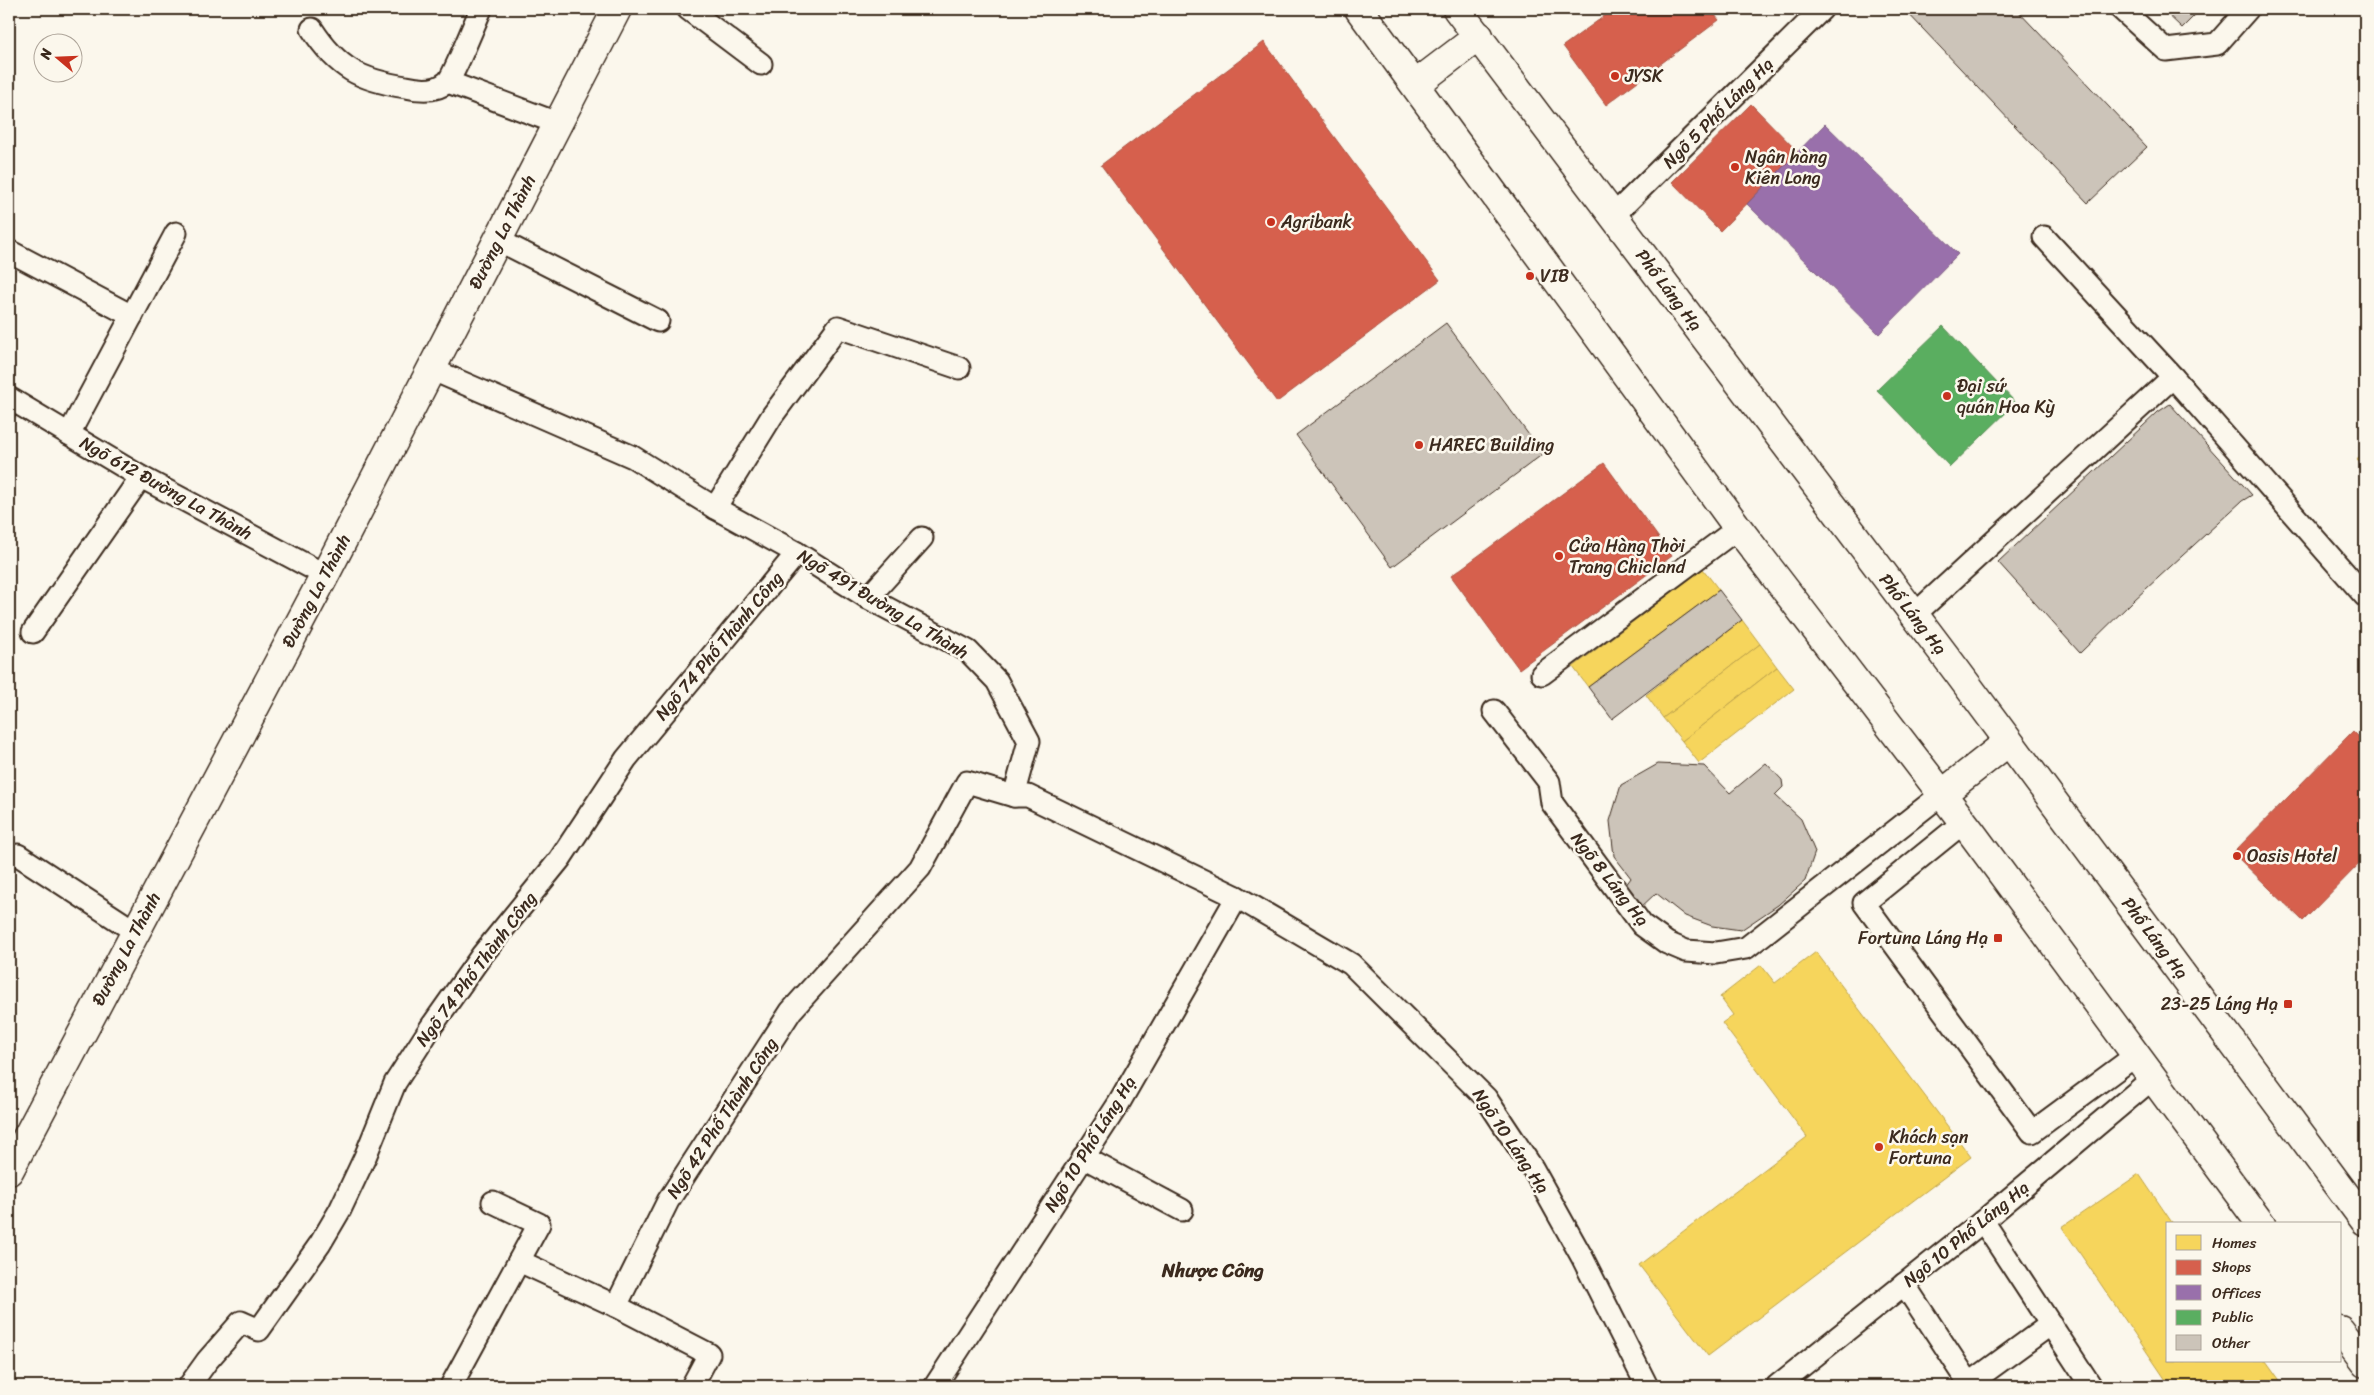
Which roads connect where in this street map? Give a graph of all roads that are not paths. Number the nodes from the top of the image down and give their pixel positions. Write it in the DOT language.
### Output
graph roads {
  1 [pos="481,9"];
  2 [pos="617,9"];
  3 [pos="688,9"];
  4 [pos="1359,9"];
  5 [pos="1458,9"];
  6 [pos="1822,9"];
  7 [pos="2121,9"];
  8 [pos="2248,9"];
  9 [pos="312,29"];
  10 [pos="1479,36"];
  11 [pos="761,64"];
  12 [pos="448,82"];
  13 [pos="1416,84"];
  14 [pos="558,123"];
  15 [pos="1613,216"];
  16 [pos="176,233"];
  17 [pos="2044,237"];
  18 [pos="498,240"];
  19 [pos="9,251"];
  20 [pos="132,316"];
  21 [pos="658,321"];
  22 [pos="959,368"];
  23 [pos="431,369"];
  24 [pos="2173,377"];
  25 [pos="9,398"];
  26 [pos="69,434"];
  27 [pos="141,477"];
  28 [pos="715,508"];
  29 [pos="1738,528"];
  30 [pos="922,538"];
  31 [pos="797,553"];
  32 [pos="325,575"];
  33 [pos="2365,596"];
  34 [pos="868,598"];
  35 [pos="1913,616"];
  36 [pos="33,632"];
  37 [pos="1542,674"];
  38 [pos="1494,711"];
  39 [pos="2008,742"];
  40 [pos="1942,794"];
  41 [pos="1014,796"];
  42 [pos="1964,822"];
  43 [pos="18,855"];
  44 [pos="1237,897"];
  45 [pos="136,932"];
  46 [pos="2135,1056"];
  47 [pos="2152,1079"];
  48 [pos="15,1143"];
  49 [pos="1084,1157"];
  50 [pos="9,1171"];
  51 [pos="493,1202"];
  52 [pos="1182,1210"];
  53 [pos="1983,1221"];
  54 [pos="2365,1221"];
  55 [pos="2259,1222"];
  56 [pos="519,1261"];
  57 [pos="1904,1284"];
  58 [pos="616,1306"];
  59 [pos="2051,1324"];
  60 [pos="2342,1333"];
  61 [pos="2365,1363"];
  62 [pos="1969,1385"];
  63 [pos="189,1386"];
  64 [pos="451,1386"];
  65 [pos="692,1386"];
  66 [pos="934,1386"];
  67 [pos="1647,1386"];
  68 [pos="1777,1386"];
  69 [pos="2091,1386"];
  1 -- 12 [label="lane"];
  2 -- 14 [label="main road, Đường La Thành"];
  3 -- 11 [label="lane"];
  4 -- 13 [label="main road"];
  5 -- 10 [label="main road, Phố Láng Hạ"];
  6 -- 15 [label="lane, Ngõ 5 Phố Láng Hạ"];
  7 -- 8 [label="lane"];
  9 -- 12 [label="lane"];
  10 -- 13 [label="main road"];
  10 -- 15 [label="main road, Phố Láng Hạ"];
  12 -- 14 [label="lane"];
  13 -- 29 [label="main road"];
  14 -- 18 [label="main road, Đường La Thành"];
  15 -- 35 [label="main road, Phố Láng Hạ"];
  16 -- 20 [label="lane"];
  17 -- 24 [label="lane"];
  18 -- 21 [label="lane"];
  18 -- 23 [label="main road, Đường La Thành"];
  19 -- 20 [label="lane"];
  20 -- 26 [label="lane"];
  22 -- 28 [label="lane"];
  23 -- 28 [label="lane, Ngõ 491 Đường La Thành"];
  23 -- 32 [label="main road, Đường La Thành"];
  24 -- 33 [label="lane"];
  24 -- 35 [label="lane"];
  25 -- 26 [label="lane, Ngõ 612 Đường La Thành"];
  26 -- 27 [label="lane, Ngõ 612 Đường La Thành"];
  27 -- 32 [label="lane, Ngõ 612 Đường La Thành"];
  27 -- 36 [label="lane"];
  28 -- 31 [label="lane, Ngõ 491 Đường La Thành"];
  29 -- 37 [label="lane"];
  29 -- 40 [label="main road"];
  30 -- 34 [label="lane"];
  31 -- 34 [label="lane, Ngõ 491 Đường La Thành"];
  31 -- 63 [label="lane, Ngõ 74 Phố Thành Công"];
  32 -- 45 [label="main road, Đường La Thành"];
  34 -- 41 [label="lane, Ngõ 491 Đường La Thành"];
  35 -- 39 [label="main road, Phố Láng Hạ"];
  38 -- 40 [label="lane, Ngõ 8 Láng Hạ"];
  39 -- 40 [label="main road"];
  39 -- 54 [label="main road, Phố Láng Hạ"];
  40 -- 42 [label="main road"];
  41 -- 44 [label="lane"];
  41 -- 58 [label="lane, Ngõ 42 Phố Thành Công"];
  42 -- 46 [label="main road"];
  42 -- 46 [label="lane"];
  43 -- 45 [label="lane"];
  44 -- 49 [label="lane, Ngõ 10 Phố Láng Hạ"];
  44 -- 67 [label="lane, Ngõ 10 Láng Hạ"];
  45 -- 48 [label="main road, Đường La Thành"];
  46 -- 47 [label="main road"];
  47 -- 53 [label="lane, Ngõ 10 Phố Láng Hạ"];
  47 -- 55 [label="main road"];
  48 -- 50 [label="main road, Đường La Thành"];
  49 -- 52 [label="lane"];
  49 -- 66 [label="lane, Ngõ 10 Phố Láng Hạ"];
  51 -- 56 [label="lane"];
  53 -- 57 [label="lane, Ngõ 10 Phố Láng Hạ"];
  53 -- 59 [label="lane"];
  56 -- 58 [label="lane"];
  56 -- 64 [label="lane"];
  57 -- 62 [label="lane"];
  57 -- 68 [label="lane, Ngõ 10 Phố Láng Hạ"];
  58 -- 65 [label="lane"];
  59 -- 62 [label="lane"];
  59 -- 69 [label="lane"];
  60 -- 61 [label="main road"];
}
